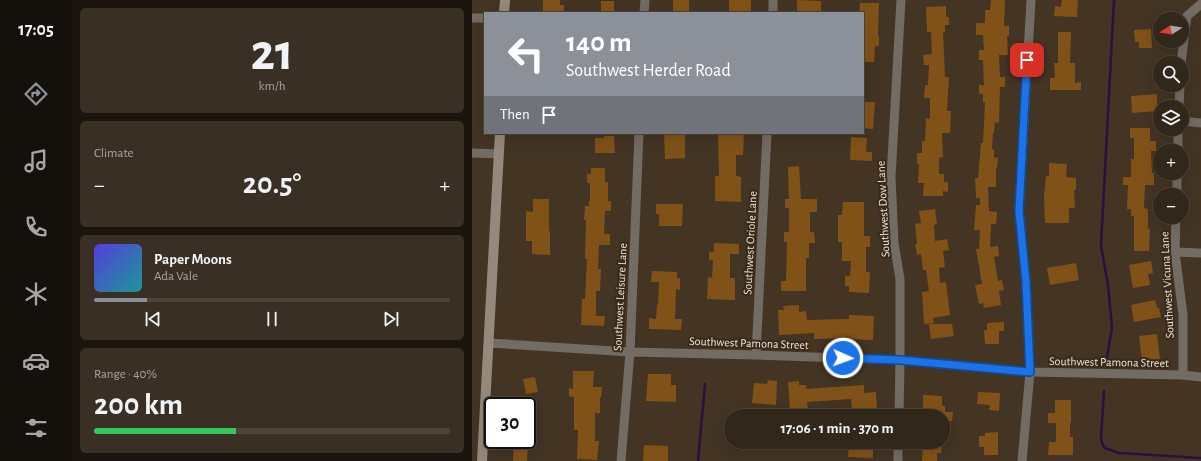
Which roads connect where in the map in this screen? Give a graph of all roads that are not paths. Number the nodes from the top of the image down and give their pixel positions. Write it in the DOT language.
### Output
graph roads {
  1 [pos="505,0"];
  2 [pos="645,0"];
  3 [pos="773,0"];
  4 [pos="901,0"];
  5 [pos="1031,0"];
  6 [pos="1201,4"];
  7 [pos="504,12"];
  8 [pos="644,12"];
  9 [pos="773,12"];
  10 [pos="472,18"];
  11 [pos="484,18"];
  12 [pos="1182,56"];
  13 [pos="1189,121"];
  14 [pos="1201,122"];
  15 [pos="500,134"];
  16 [pos="639,134"];
  17 [pos="767,134"];
  18 [pos="472,152"];
  19 [pos="499,154"];
  20 [pos="1176,224"];
  21 [pos="1175,252"];
  22 [pos="1201,253"];
  23 [pos="489,343"];
  24 [pos="630,352"];
  25 [pos="756,355"];
  26 [pos="900,360"];
  27 [pos="1030,372"];
  28 [pos="1183,375"];
  29 [pos="1201,377"];
  30 [pos="899,409"];
  31 [pos="898,449"];
  32 [pos="482,461"];
  33 [pos="621,461"];
  34 [pos="898,461"];
  35 [pos="1022,461"];
  1 -- 7 [label="street"];
  2 -- 8 [label="street"];
  3 -- 9 [label="street"];
  4 -- 26 [label="street, Southwest Dow Lane"];
  5 -- 27 [label="street"];
  6 -- 12 [label="street"];
  10 -- 11 [label="street"];
  13 -- 14 [label="street"];
  15 -- 19 [label="street"];
  16 -- 24 [label="street, Southwest Leisure Lane"];
  17 -- 25 [label="street, Southwest Oriole Lane"];
  18 -- 19 [label="street"];
  19 -- 23 [label="street"];
  20 -- 21 [label="street, Southwest Vicuna Lane"];
  21 -- 22 [label="street"];
  21 -- 28 [label="street, Southwest Vicuna Lane"];
  23 -- 24 [label="street, Southwest Pamona Street"];
  23 -- 32 [label="street"];
  24 -- 25 [label="street, Southwest Pamona Street"];
  24 -- 33 [label="street, Southwest Leisure Lane"];
  25 -- 26 [label="street, Southwest Pamona Street"];
  26 -- 27 [label="street, Southwest Pamona Street"];
  26 -- 30 [label="street, Southwest Dow Lane"];
  27 -- 28 [label="street, Southwest Pamona Street"];
  27 -- 35 [label="street"];
  28 -- 29 [label="street, Southwest Pamona Street"];
  31 -- 34 [label="street"];
}
